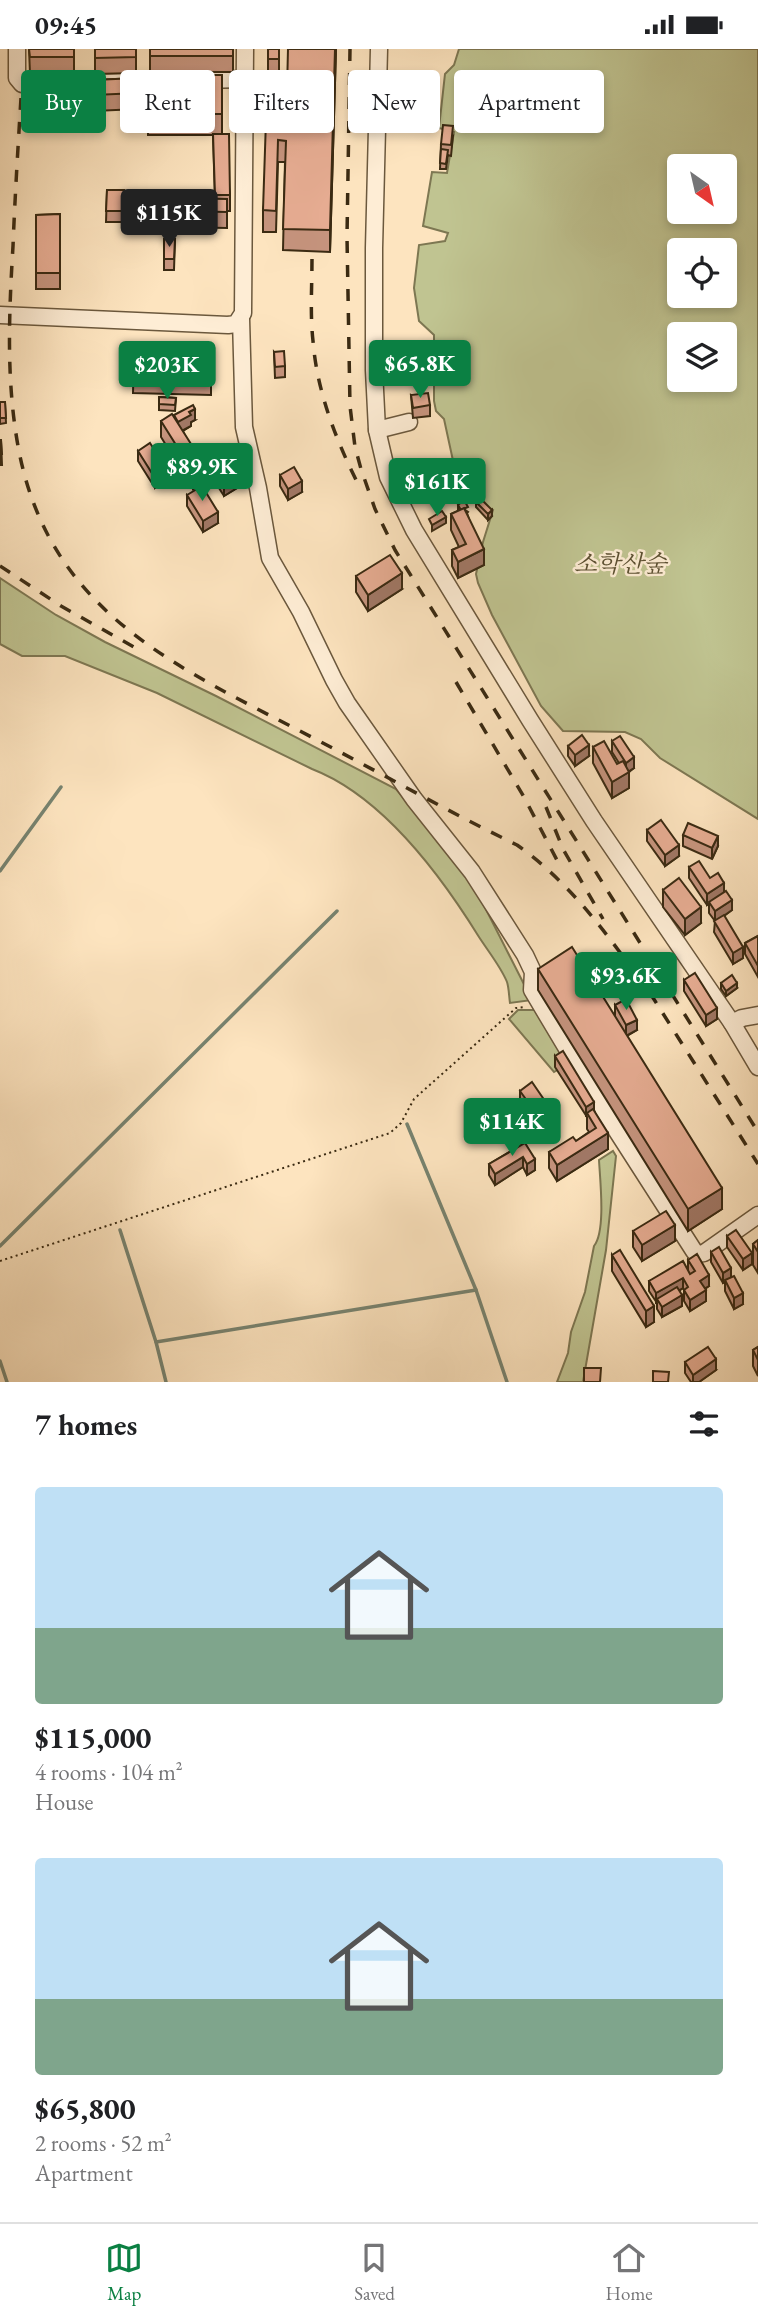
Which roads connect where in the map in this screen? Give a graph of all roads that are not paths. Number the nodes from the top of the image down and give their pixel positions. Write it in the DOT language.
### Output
graph roads {
  1 [pos="17,49"];
  2 [pos="245,49"];
  3 [pos="379,49"];
  4 [pos="244,70"];
  5 [pos="229,79"];
  6 [pos="244,133"];
  7 [pos="0,315"];
  8 [pos="241,319"];
  9 [pos="409,422"];
  10 [pos="377,430"];
  11 [pos="758,1015"];
  12 [pos="732,1023"];
  13 [pos="758,1067"];
  14 [pos="758,1216"];
  1 -- 5 [label="street"];
  2 -- 4 [label="street"];
  3 -- 10 [label="street"];
  6 -- 8 [label="street"];
  7 -- 8 [label="street"];
  8 -- 14 [label="street"];
  9 -- 10 [label="street"];
  10 -- 12 [label="street"];
  11 -- 12 [label="street"];
  12 -- 13 [label="street"];
}
